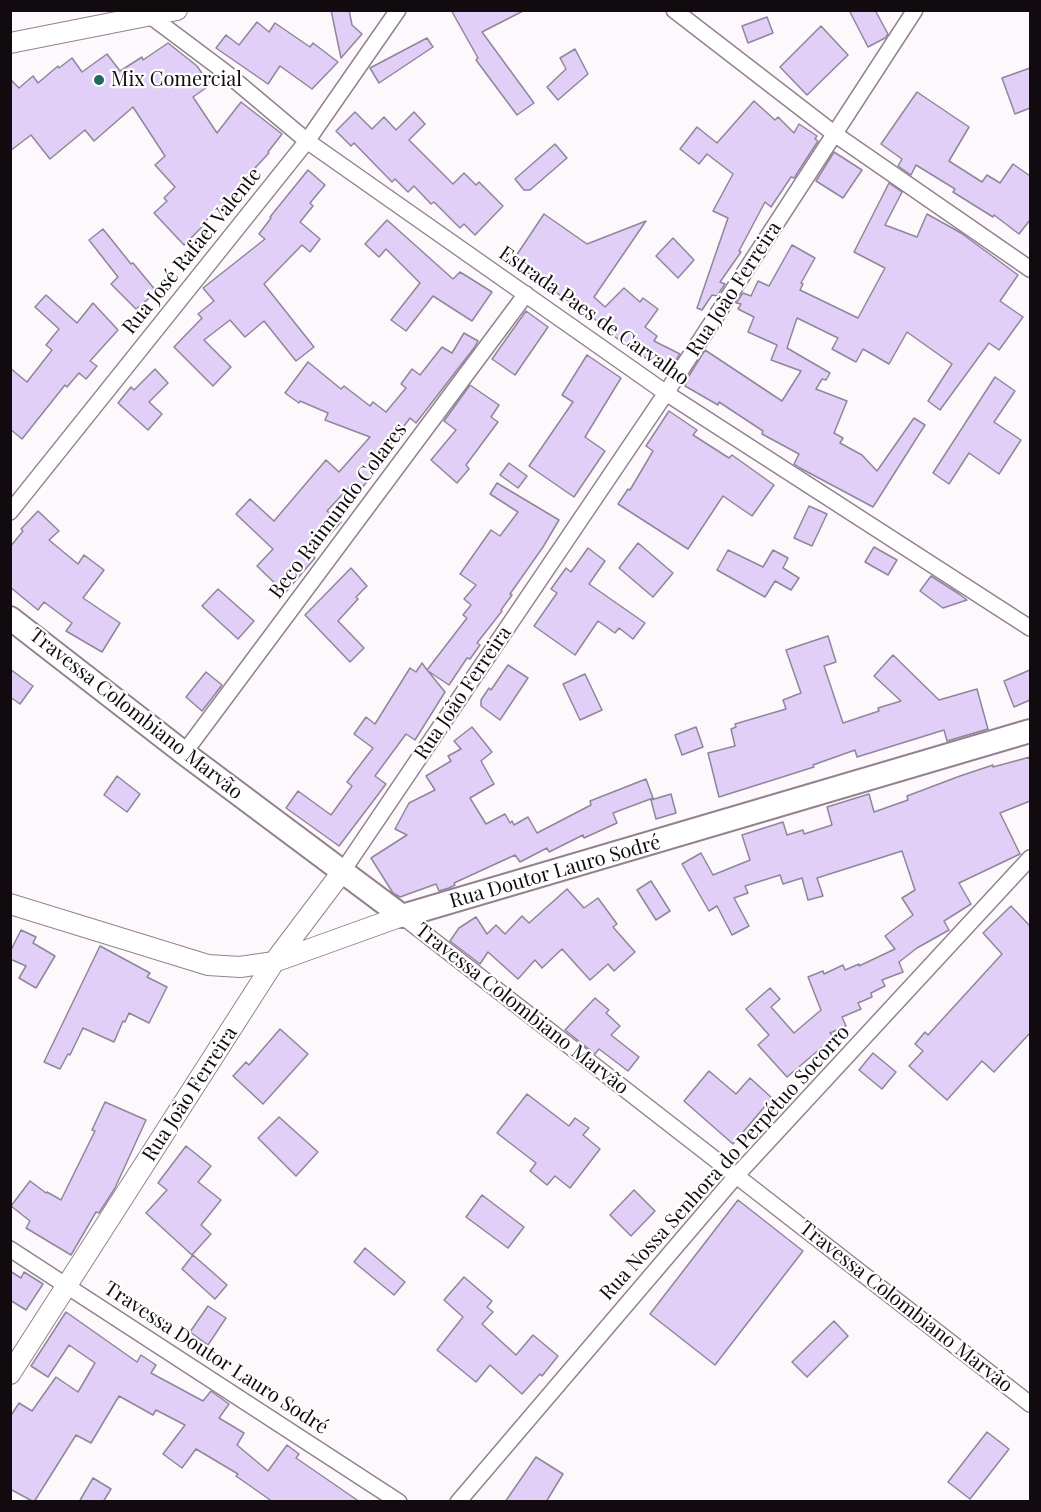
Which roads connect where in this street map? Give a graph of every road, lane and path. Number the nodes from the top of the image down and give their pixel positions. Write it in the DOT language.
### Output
graph roads {
  1 [pos="177,10"];
  2 [pos="398,10"];
  3 [pos="674,10"];
  4 [pos="915,10"];
  5 [pos="149,15"];
  6 [pos="10,43"];
  7 [pos="836,135"];
  8 [pos="307,141"];
  9 [pos="1030,269"];
  10 [pos="526,294"];
  11 [pos="666,393"];
  12 [pos="10,512"];
  13 [pos="10,618"];
  14 [pos="1030,628"];
  15 [pos="1030,731"];
  16 [pos="184,753"];
  17 [pos="1030,858"];
  18 [pos="342,872"];
  19 [pos="11,904"];
  20 [pos="402,916"];
  21 [pos="274,962"];
  22 [pos="736,1176"];
  23 [pos="10,1249"];
  24 [pos="67,1286"];
  25 [pos="10,1374"];
  26 [pos="1030,1404"];
  27 [pos="399,1502"];
  28 [pos="458,1502"];
  1 -- 5 [label="street"];
  2 -- 8 [label="street, Rua José Rafael Valente"];
  3 -- 7 [label="street"];
  4 -- 7 [label="street, Rua João Ferreira"];
  5 -- 6 [label="street"];
  5 -- 8 [label="street, Estrada Paes de Carvalho"];
  7 -- 9 [label="street"];
  7 -- 11 [label="street, Rua João Ferreira"];
  8 -- 10 [label="street, Estrada Paes de Carvalho"];
  8 -- 12 [label="street, Rua José Rafael Valente"];
  10 -- 11 [label="street, Estrada Paes de Carvalho"];
  10 -- 16 [label="street, Beco Raimundo Colares"];
  11 -- 14 [label="street, Estrada Paes de Carvalho"];
  11 -- 18 [label="street, Rua João Ferreira"];
  13 -- 16 [label="main road, Travessa Colombiano Marvão"];
  15 -- 20 [label="main road, Rua Doutor Lauro Sodré"];
  16 -- 18 [label="main road, Travessa Colombiano Marvão"];
  17 -- 22 [label="street, Rua Nossa Senhora do Perpétuo Socorro"];
  18 -- 20 [label="main road, Travessa Colombiano Marvão"];
  18 -- 21 [label="street, Rua João Ferreira"];
  19 -- 21 [label="street, Rua Doutor Lauro Sodré"];
  20 -- 21 [label="street, Rua Doutor Lauro Sodré"];
  20 -- 22 [label="street, Travessa Colombiano Marvão"];
  21 -- 24 [label="street, Rua João Ferreira"];
  22 -- 26 [label="street, Travessa Colombiano Marvão"];
  22 -- 28 [label="street, Rua Nossa Senhora do Perpétuo Socorro"];
  23 -- 24 [label="street, Travessa Doutor Lauro Sodré"];
  24 -- 25 [label="street, Rua João Ferreira"];
  24 -- 27 [label="street, Travessa Doutor Lauro Sodré"];
}
